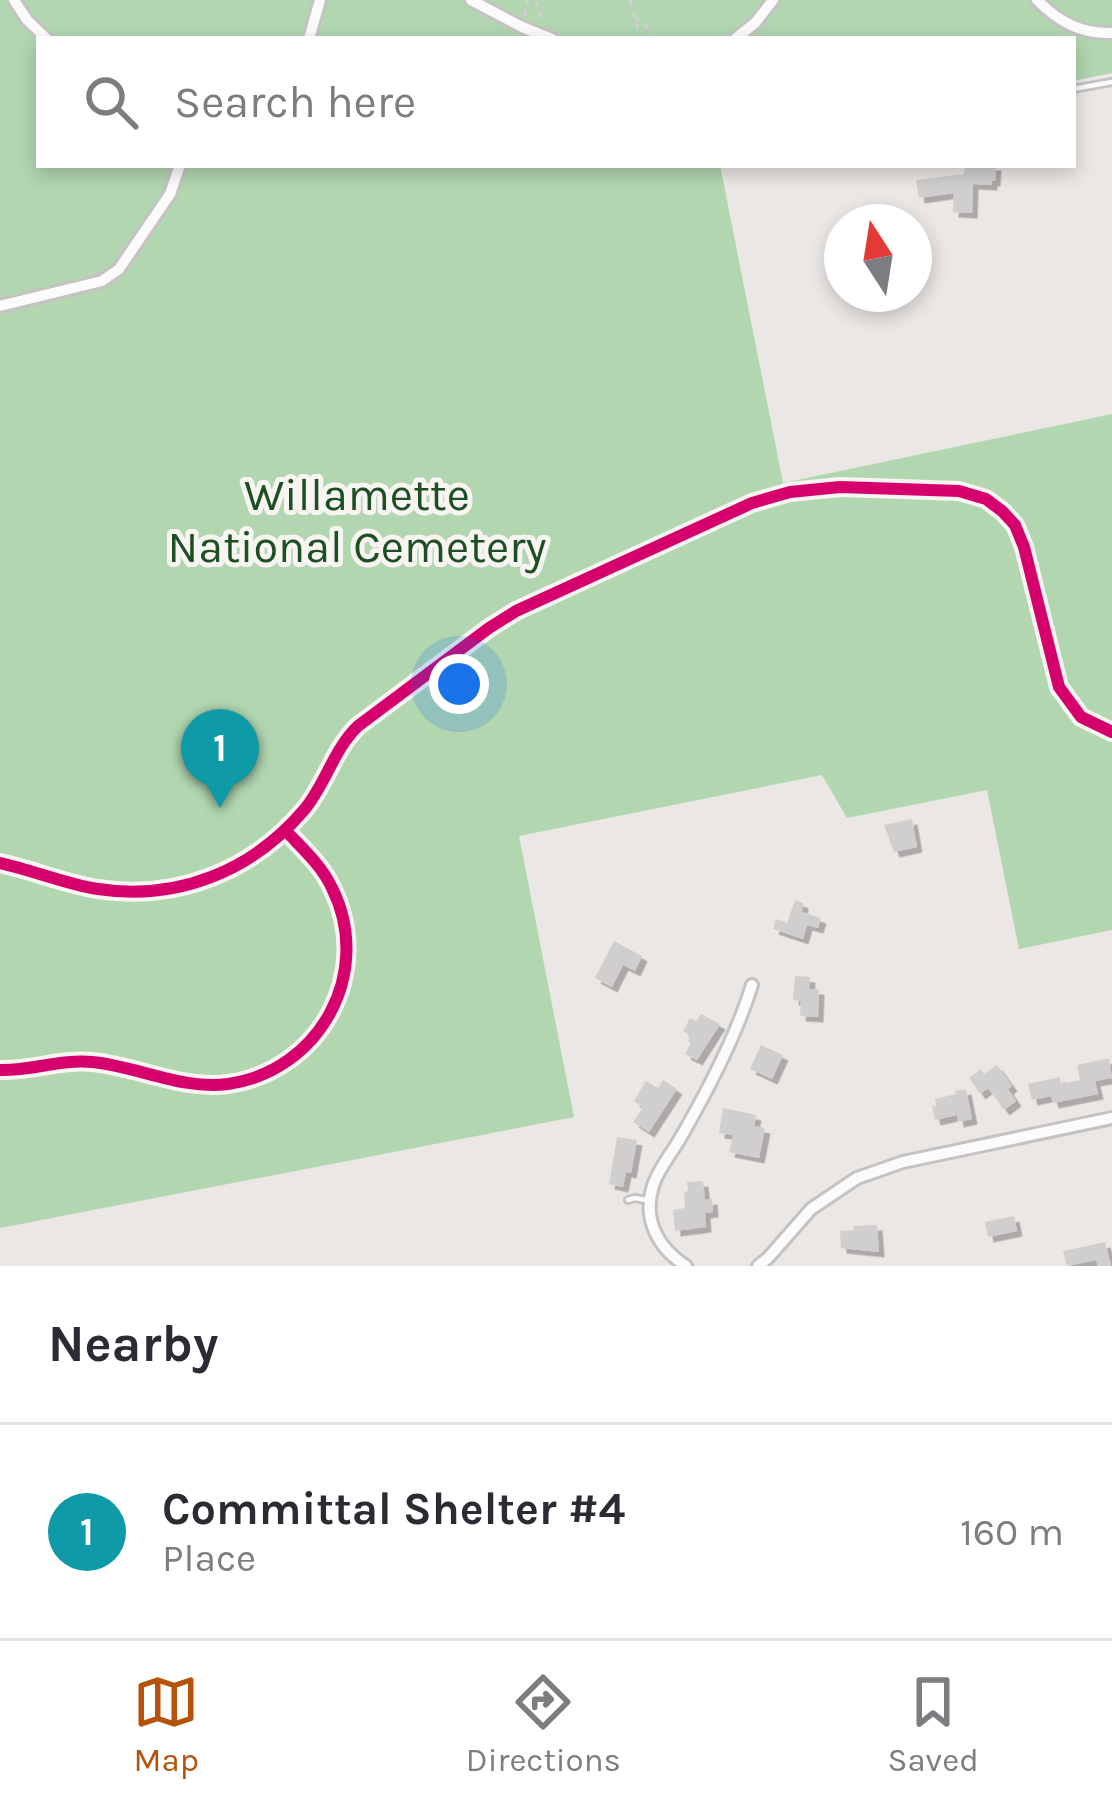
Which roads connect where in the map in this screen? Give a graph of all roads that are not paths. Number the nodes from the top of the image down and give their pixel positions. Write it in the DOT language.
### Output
graph roads {
  1 [pos="14,0"];
  2 [pos="320,0"];
  3 [pos="470,0"];
  4 [pos="773,0"];
  5 [pos="1037,0"];
  6 [pos="1112,33"];
  7 [pos="44,36"];
  8 [pos="310,36"];
  9 [pos="545,36"];
  10 [pos="739,36"];
  11 [pos="1112,82"];
  12 [pos="1076,88"];
  13 [pos="179,168"];
  14 [pos="0,306"];
  15 [pos="1112,732"];
  16 [pos="286,831"];
  17 [pos="0,863"];
  18 [pos="752,985"];
  19 [pos="0,1070"];
  20 [pos="1112,1118"];
  21 [pos="628,1199"];
  22 [pos="651,1202"];
  23 [pos="686,1266"];
  24 [pos="758,1266"];
  1 -- 7 [label="street"];
  2 -- 8 [label="street"];
  3 -- 9 [label="street"];
  4 -- 10 [label="street"];
  5 -- 6 [label="street"];
  11 -- 12 [label="lane"];
  13 -- 14 [label="street"];
  15 -- 16 [label="street"];
  16 -- 17 [label="street"];
  16 -- 19 [label="street"];
  18 -- 22 [label="street"];
  20 -- 24 [label="street"];
  21 -- 22 [label="lane"];
  22 -- 23 [label="street"];
}
